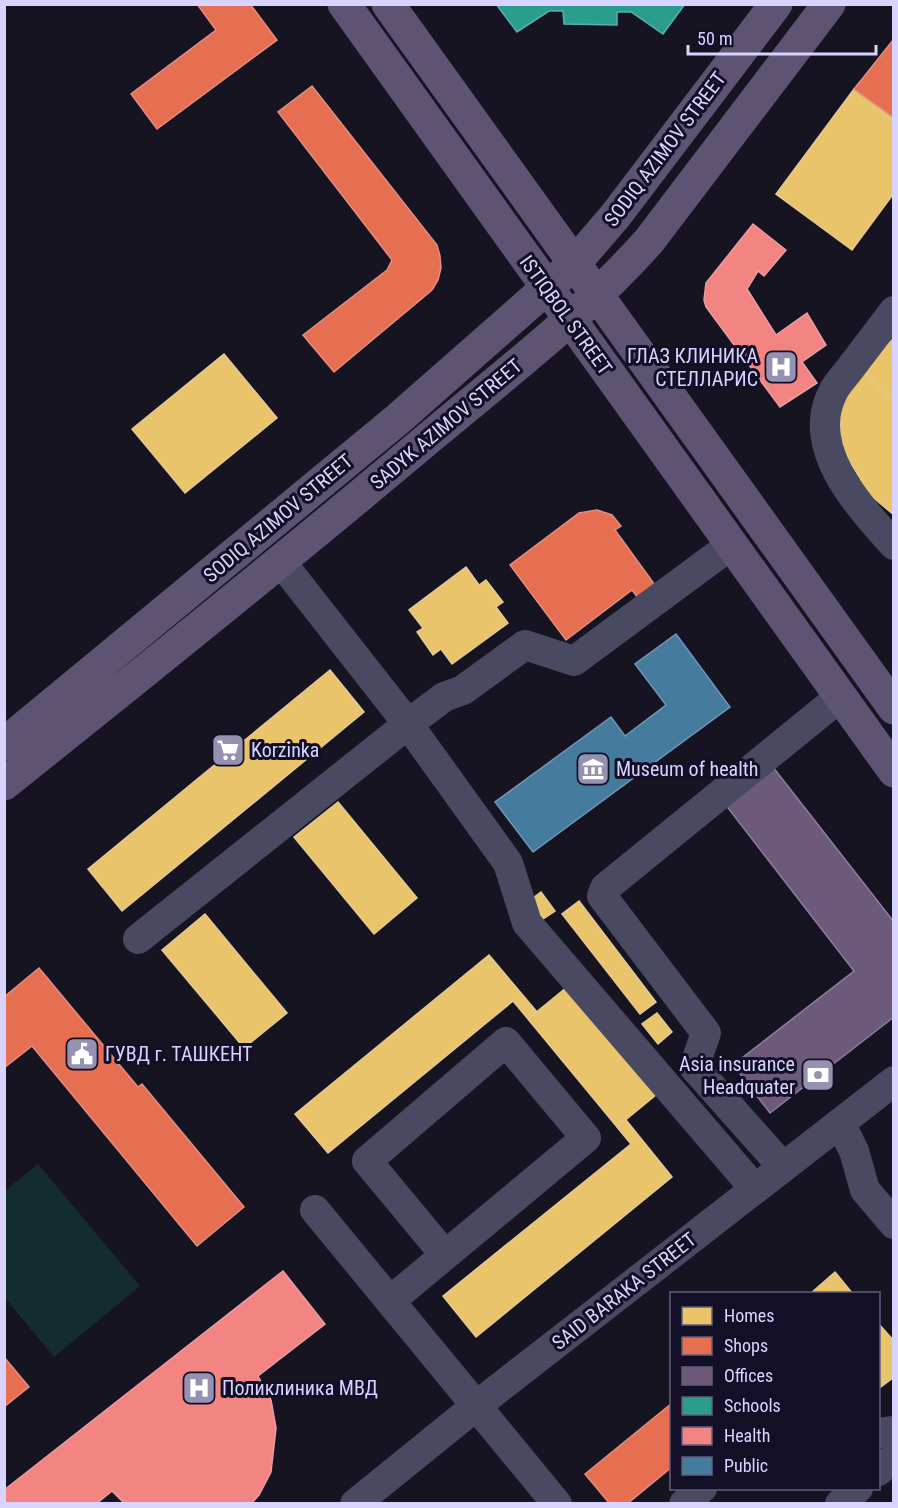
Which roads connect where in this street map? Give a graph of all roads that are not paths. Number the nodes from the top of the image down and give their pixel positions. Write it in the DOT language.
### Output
graph roads {
  1 [pos="344,4"];
  2 [pos="388,4"];
  3 [pos="776,4"];
  4 [pos="829,4"];
  5 [pos="574,264"];
  6 [pos="548,289"];
  7 [pos="597,295"];
  8 [pos="894,311"];
  9 [pos="569,319"];
  10 [pos="731,544"];
  11 [pos="894,544"];
  12 [pos="281,562"];
  13 [pos="840,697"];
  14 [pos="894,708"];
  15 [pos="408,724"];
  16 [pos="4,744"];
  17 [pos="894,771"];
  18 [pos="4,784"];
  19 [pos="138,939"];
  20 [pos="894,1081"];
  21 [pos="840,1123"];
  22 [pos="783,1167"];
  23 [pos="755,1189"];
  24 [pos="315,1210"];
  25 [pos="894,1224"];
  26 [pos="445,1255"];
  27 [pos="390,1301"];
  28 [pos="476,1406"];
  29 [pos="894,1458"];
  30 [pos="880,1470"];
  31 [pos="700,1490"];
  32 [pos="856,1490"];
  33 [pos="355,1503"];
  34 [pos="557,1503"];
  35 [pos="684,1503"];
  36 [pos="840,1503"];
  1 -- 6 [label="main road, ISTIQBOL STREET"];
  2 -- 5 [label="main road, ISTIQBOL STREET"];
  3 -- 5 [label="main road, SODIQ AZIMOV STREET"];
  4 -- 7 [label="main road, SADYK AZIMOV STREET"];
  5 -- 6 [label="main road"];
  5 -- 7 [label="main road, ISTIQBOL STREET"];
  6 -- 9 [label="main road, ISTIQBOL STREET"];
  6 -- 16 [label="main road, SODIQ AZIMOV STREET"];
  7 -- 9 [label="main road, SADYK AZIMOV STREET"];
  7 -- 14 [label="main road, ISTIQBOL STREET"];
  8 -- 11 [label="street"];
  9 -- 10 [label="main road, ISTIQBOL STREET"];
  9 -- 12 [label="main road, SADYK AZIMOV STREET"];
  10 -- 13 [label="main road, ISTIQBOL STREET"];
  10 -- 15 [label="street"];
  12 -- 15 [label="street"];
  12 -- 18 [label="main road, SADYK AZIMOV STREET"];
  13 -- 17 [label="main road, ISTIQBOL STREET"];
  13 -- 22 [label="street"];
  15 -- 19 [label="street"];
  15 -- 23 [label="street"];
  20 -- 21 [label="street, SAID BARAKA STREET"];
  21 -- 22 [label="street, SAID BARAKA STREET"];
  21 -- 25 [label="street"];
  22 -- 23 [label="street, SAID BARAKA STREET"];
  23 -- 28 [label="street, SAID BARAKA STREET"];
  24 -- 27 [label="street"];
  26 -- 26 [label="street"];
  26 -- 27 [label="street"];
  27 -- 28 [label="street"];
  28 -- 33 [label="street, SAID BARAKA STREET"];
  28 -- 34 [label="street"];
  29 -- 30 [label="street"];
  31 -- 35 [label="street"];
  32 -- 36 [label="street"];
}
